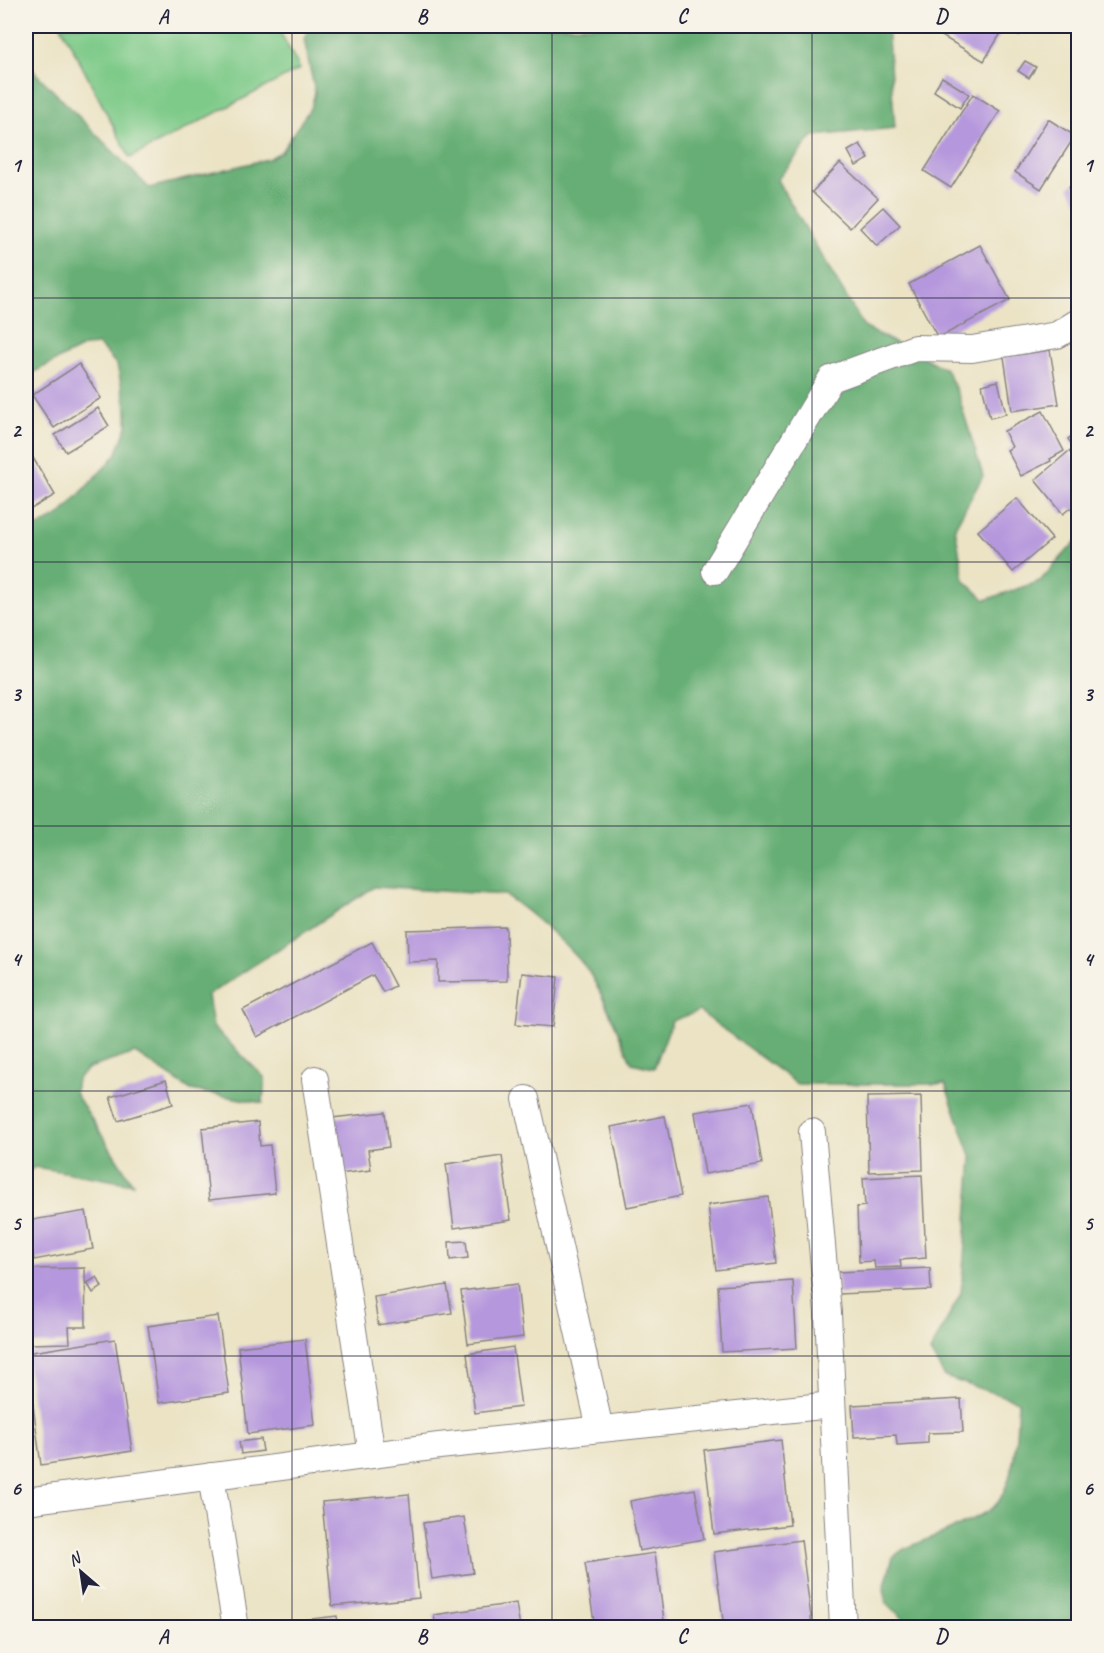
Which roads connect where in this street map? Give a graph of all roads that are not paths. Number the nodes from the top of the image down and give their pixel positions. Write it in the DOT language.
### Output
graph roads {
  1 [pos="1078,322"];
  2 [pos="715,570"];
  3 [pos="315,1079"];
  4 [pos="526,1099"];
  5 [pos="812,1132"];
  6 [pos="832,1405"];
  7 [pos="600,1429"];
  8 [pos="372,1455"];
  9 [pos="211,1476"];
  10 [pos="26,1501"];
  11 [pos="236,1628"];
  12 [pos="843,1628"];
  1 -- 2 [label="street"];
  3 -- 8 [label="street"];
  4 -- 7 [label="street"];
  5 -- 6 [label="street"];
  6 -- 7 [label="street"];
  6 -- 12 [label="street"];
  7 -- 8 [label="street"];
  8 -- 9 [label="street"];
  9 -- 10 [label="street"];
  9 -- 11 [label="street"];
}
